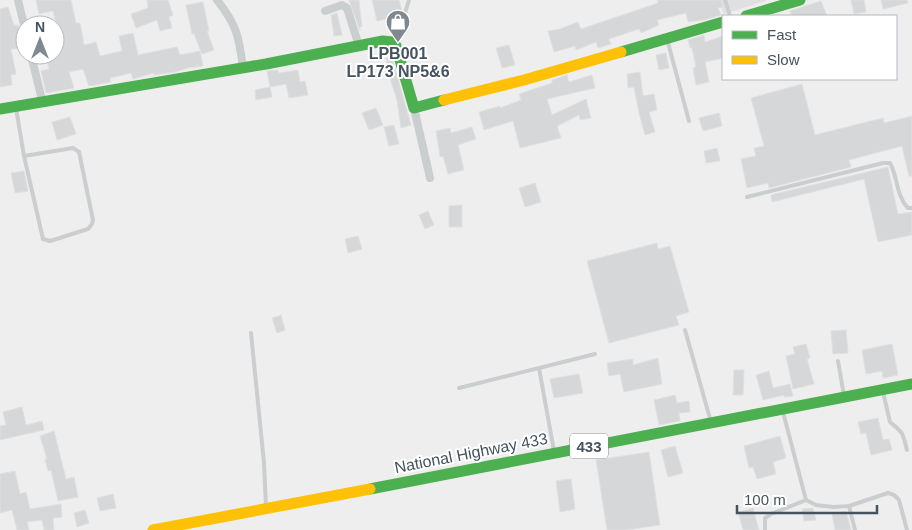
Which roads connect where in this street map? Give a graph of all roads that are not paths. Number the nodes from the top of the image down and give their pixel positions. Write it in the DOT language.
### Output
graph roads {
  1 [pos="18,0"];
  2 [pos="217,0"];
  3 [pos="409,0"];
  4 [pos="724,0"];
  5 [pos="800,0"];
  6 [pos="325,11"];
  7 [pos="22,15"];
  8 [pos="730,15"];
  9 [pos="749,15"];
  10 [pos="722,22"];
  11 [pos="667,39"];
  12 [pos="392,42"];
  13 [pos="359,46"];
  14 [pos="33,65"];
  15 [pos="243,68"];
  16 [pos="42,100"];
  17 [pos="16,106"];
  18 [pos="414,108"];
  19 [pos="0,109"];
  20 [pos="689,120"];
  21 [pos="24,156"];
  22 [pos="430,178"];
  23 [pos="747,197"];
  24 [pos="912,208"];
  25 [pos="685,330"];
  26 [pos="251,333"];
  27 [pos="595,354"];
  28 [pos="838,361"];
  29 [pos="539,368"];
  30 [pos="912,384"];
  31 [pos="459,388"];
  32 [pos="882,390"];
  33 [pos="844,398"];
  34 [pos="782,409"];
  35 [pos="711,423"];
  36 [pos="907,450"];
  37 [pos="555,453"];
  38 [pos="806,500"];
  39 [pos="849,506"];
  40 [pos="266,509"];
  41 [pos="153,530"];
  42 [pos="765,530"];
  43 [pos="855,530"];
  44 [pos="908,530"];
  1 -- 7 [label="street"];
  2 -- 15 [label="street"];
  3 -- 12 [label="lane"];
  4 -- 8 [label="lane"];
  5 -- 9 [label="street"];
  6 -- 13 [label="street"];
  10 -- 11 [label="street"];
  11 -- 18 [label="street"];
  11 -- 20 [label="lane"];
  12 -- 13 [label="street"];
  12 -- 18 [label="street"];
  13 -- 15 [label="street"];
  14 -- 16 [label="street"];
  15 -- 16 [label="street"];
  16 -- 17 [label="street"];
  17 -- 19 [label="street"];
  17 -- 21 [label="lane"];
  18 -- 22 [label="street"];
  21 -- 21 [label="lane"];
  23 -- 24 [label="lane"];
  25 -- 35 [label="lane"];
  26 -- 40 [label="lane"];
  27 -- 29 [label="lane"];
  28 -- 33 [label="lane"];
  29 -- 31 [label="lane"];
  29 -- 37 [label="lane"];
  30 -- 32 [label="street, National Highway 433 / 433"];
  32 -- 33 [label="street, National Highway 433 / 433"];
  32 -- 36 [label="lane"];
  33 -- 34 [label="street, National Highway 433 / 433"];
  34 -- 35 [label="street, National Highway 433 / 433"];
  34 -- 38 [label="lane"];
  35 -- 37 [label="street, National Highway 433 / 433"];
  37 -- 40 [label="street, National Highway 433 / 433"];
  38 -- 39 [label="lane"];
  38 -- 42 [label="lane"];
  39 -- 43 [label="lane"];
  39 -- 44 [label="lane"];
  40 -- 41 [label="street, National Highway 433 / 433"];
}
